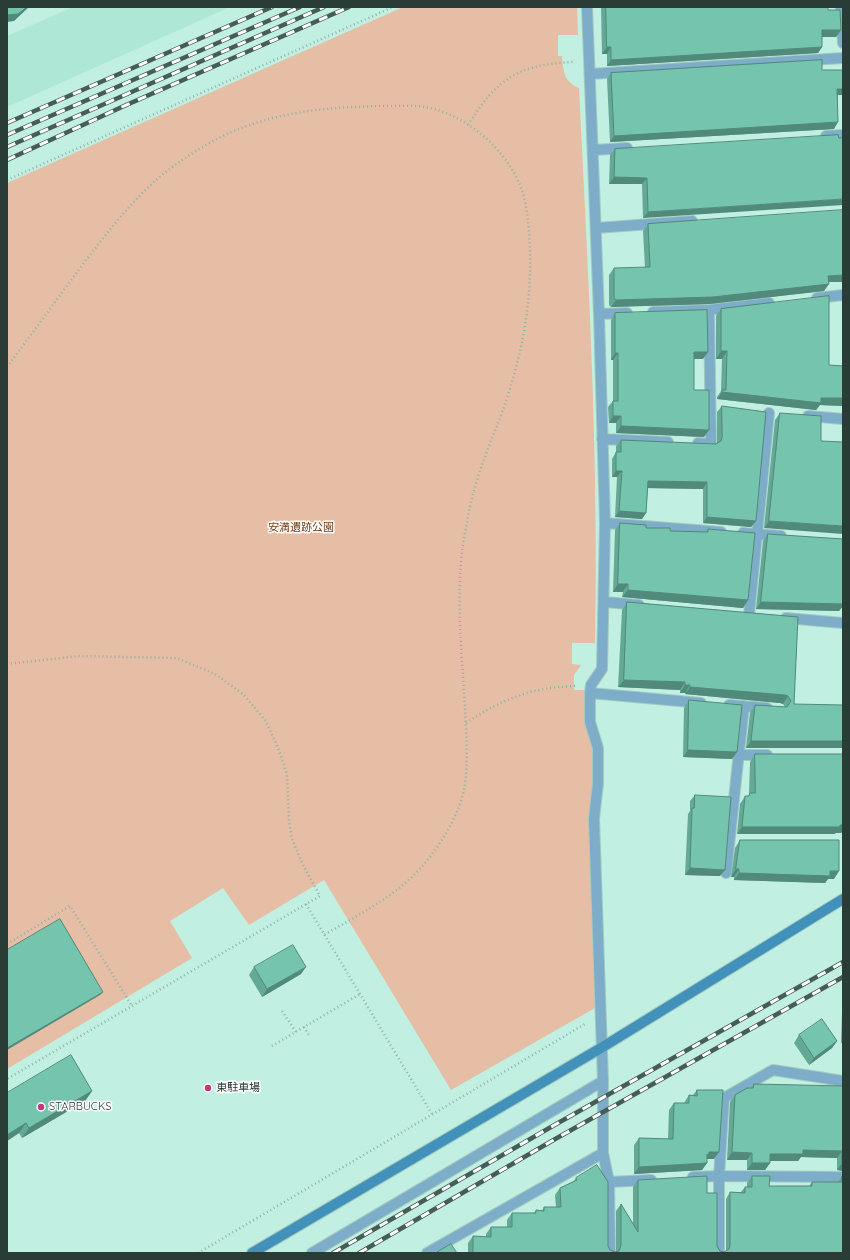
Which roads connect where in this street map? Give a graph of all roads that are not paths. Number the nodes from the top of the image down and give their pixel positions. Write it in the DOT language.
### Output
graph roads {
  1 [pos="587,7"];
  2 [pos="841,7"];
  3 [pos="843,42"];
  4 [pos="843,58"];
  5 [pos="590,74"];
  6 [pos="843,135"];
  7 [pos="820,137"];
  8 [pos="640,148"];
  9 [pos="593,150"];
  10 [pos="700,221"];
  11 [pos="596,228"];
  12 [pos="843,295"];
  13 [pos="804,300"];
  14 [pos="780,302"];
  15 [pos="709,310"];
  16 [pos="599,314"];
  17 [pos="769,412"];
  18 [pos="799,415"];
  19 [pos="843,418"];
  20 [pos="602,439"];
  21 [pos="605,523"];
  22 [pos="757,534"];
  23 [pos="788,536"];
  24 [pos="605,602"];
  25 [pos="650,606"];
  26 [pos="749,615"];
  27 [pos="773,617"];
  28 [pos="843,623"];
  29 [pos="591,689"];
  30 [pos="744,706"];
  31 [pos="778,709"];
  32 [pos="776,755"];
  33 [pos="739,756"];
  34 [pos="726,873"];
  35 [pos="843,899"];
  36 [pos="601,1048"];
  37 [pos="602,1081"];
  38 [pos="843,1081"];
  39 [pos="603,1153"];
  40 [pos="719,1176"];
  41 [pos="843,1177"];
  42 [pos="680,1178"];
  43 [pos="664,1179"];
  44 [pos="610,1182"];
  45 [pos="252,1253"];
  46 [pos="312,1253"];
  47 [pos="427,1253"];
  48 [pos="610,1253"];
  49 [pos="719,1253"];
  1 -- 5 [label="street"];
  2 -- 3 [label="street"];
  4 -- 5 [label="street"];
  5 -- 9 [label="street"];
  6 -- 7 [label="street"];
  8 -- 9 [label="street"];
  9 -- 11 [label="street"];
  10 -- 11 [label="street"];
  11 -- 16 [label="street"];
  12 -- 13 [label="street"];
  14 -- 15 [label="street"];
  15 -- 16 [label="street"];
  15 -- 20 [label="street"];
  16 -- 20 [label="street"];
  17 -- 22 [label="street"];
  18 -- 19 [label="street"];
  20 -- 21 [label="street"];
  21 -- 22 [label="street"];
  21 -- 24 [label="street"];
  22 -- 23 [label="street"];
  22 -- 26 [label="street"];
  24 -- 25 [label="street"];
  24 -- 29 [label="street"];
  27 -- 28 [label="street"];
  29 -- 30 [label="street"];
  29 -- 36 [label="street"];
  30 -- 31 [label="street"];
  30 -- 33 [label="street"];
  32 -- 33 [label="street"];
  33 -- 34 [label="street"];
  35 -- 36 [label="street"];
  36 -- 37 [label="street"];
  36 -- 45 [label="street"];
  37 -- 39 [label="street"];
  37 -- 46 [label="street"];
  38 -- 40 [label="street"];
  39 -- 44 [label="street"];
  39 -- 47 [label="street"];
  40 -- 41 [label="street"];
  40 -- 42 [label="street"];
  40 -- 49 [label="street"];
  43 -- 44 [label="street"];
  44 -- 48 [label="street"];
}
